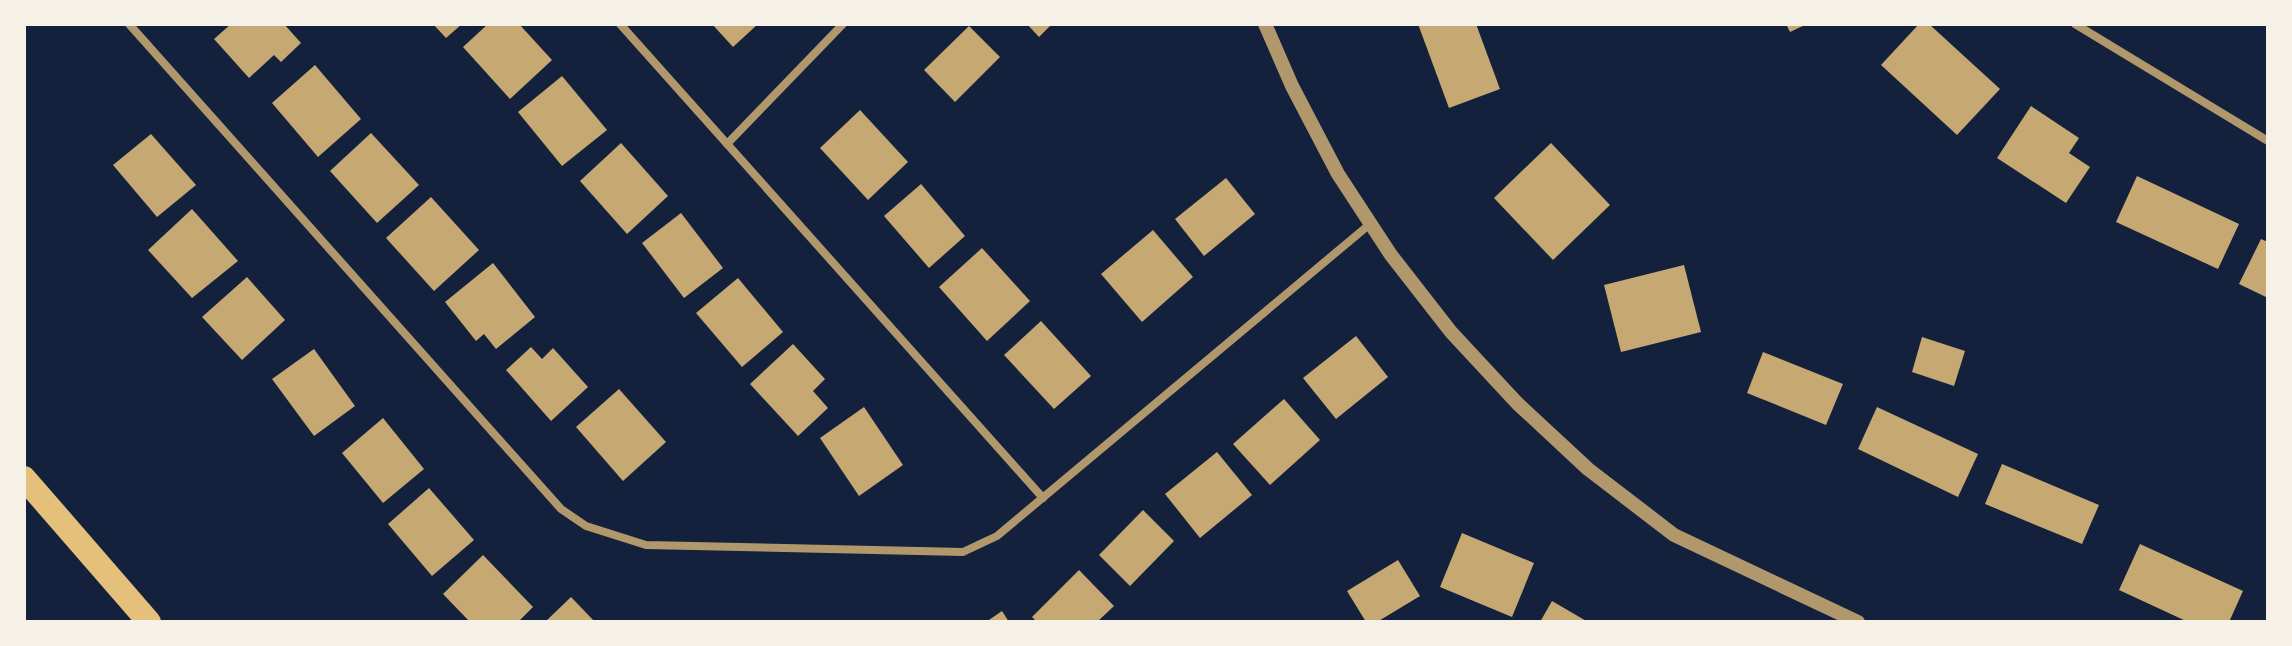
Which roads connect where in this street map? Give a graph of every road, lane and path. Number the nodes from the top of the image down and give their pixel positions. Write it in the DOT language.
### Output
graph roads {
  1 [pos="129,24"];
  2 [pos="620,24"];
  3 [pos="843,24"];
  4 [pos="1265,24"];
  5 [pos="2075,24"];
  6 [pos="2268,141"];
  7 [pos="727,144"];
  8 [pos="1370,224"];
  9 [pos="24,478"];
  10 [pos="1043,498"];
  11 [pos="149,622"];
  12 [pos="1858,622"];
  1 -- 10 [label="street"];
  2 -- 7 [label="street"];
  3 -- 7 [label="street"];
  4 -- 8 [label="street"];
  5 -- 6 [label="street"];
  7 -- 10 [label="street"];
  8 -- 10 [label="street"];
  8 -- 12 [label="street"];
  9 -- 11 [label="highway"];
}
